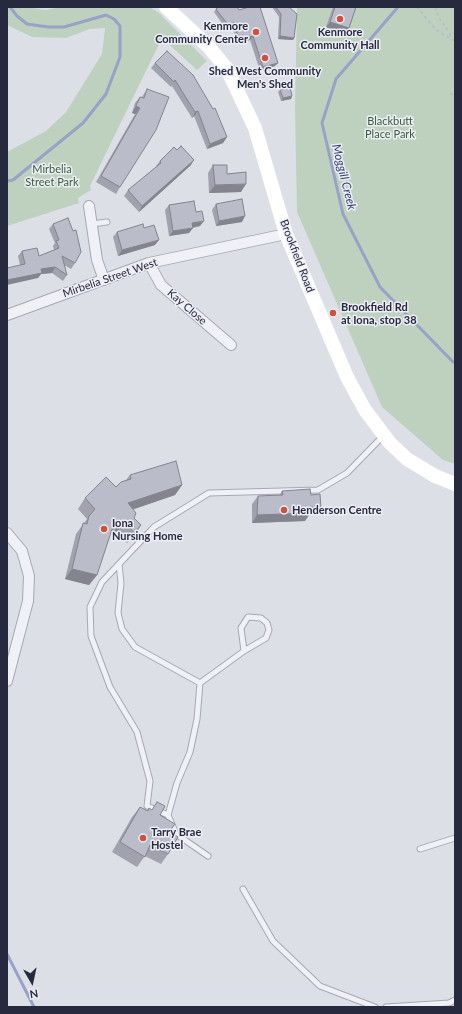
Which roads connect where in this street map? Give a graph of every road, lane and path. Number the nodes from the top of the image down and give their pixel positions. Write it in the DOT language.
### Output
graph roads {
  1 [pos="166,7"];
  2 [pos="417,7"];
  3 [pos="435,7"];
  4 [pos="450,38"];
  5 [pos="455,41"];
  6 [pos="450,94"];
  7 [pos="455,94"];
  8 [pos="89,206"];
  9 [pos="107,222"];
  10 [pos="92,224"];
  11 [pos="286,234"];
  12 [pos="149,263"];
  13 [pos="104,280"];
  14 [pos="7,315"];
  15 [pos="231,345"];
  16 [pos="384,435"];
  17 [pos="455,484"];
  18 [pos="7,533"];
  19 [pos="119,564"];
  20 [pos="244,651"];
  21 [pos="7,680"];
  22 [pos="200,683"];
  23 [pos="168,815"];
  24 [pos="455,838"];
  25 [pos="420,848"];
  26 [pos="208,856"];
  27 [pos="243,889"];
  28 [pos="455,1000"];
  29 [pos="375,1007"];
  30 [pos="386,1007"];
  1 -- 11 [label="main road, Brookfield Road"];
  2 -- 4 [label="path"];
  3 -- 4 [label="path"];
  4 -- 5 [label="path"];
  6 -- 7 [label="path"];
  8 -- 10 [label="street"];
  9 -- 10 [label="lane"];
  10 -- 13 [label="street"];
  11 -- 12 [label="street, Mirbelia Street West"];
  11 -- 16 [label="main road, Brookfield Road"];
  12 -- 13 [label="street, Mirbelia Street West"];
  12 -- 15 [label="street, Kay Close"];
  13 -- 14 [label="street, Mirbelia Street West"];
  16 -- 17 [label="main road, Brookfield Road"];
  16 -- 19 [label="lane"];
  18 -- 21 [label="street"];
  19 -- 22 [label="lane"];
  19 -- 23 [label="lane"];
  20 -- 20 [label="lane"];
  20 -- 22 [label="lane"];
  22 -- 23 [label="lane"];
  23 -- 26 [label="lane"];
  24 -- 25 [label="lane"];
  27 -- 29 [label="lane"];
  28 -- 30 [label="lane"];
}
